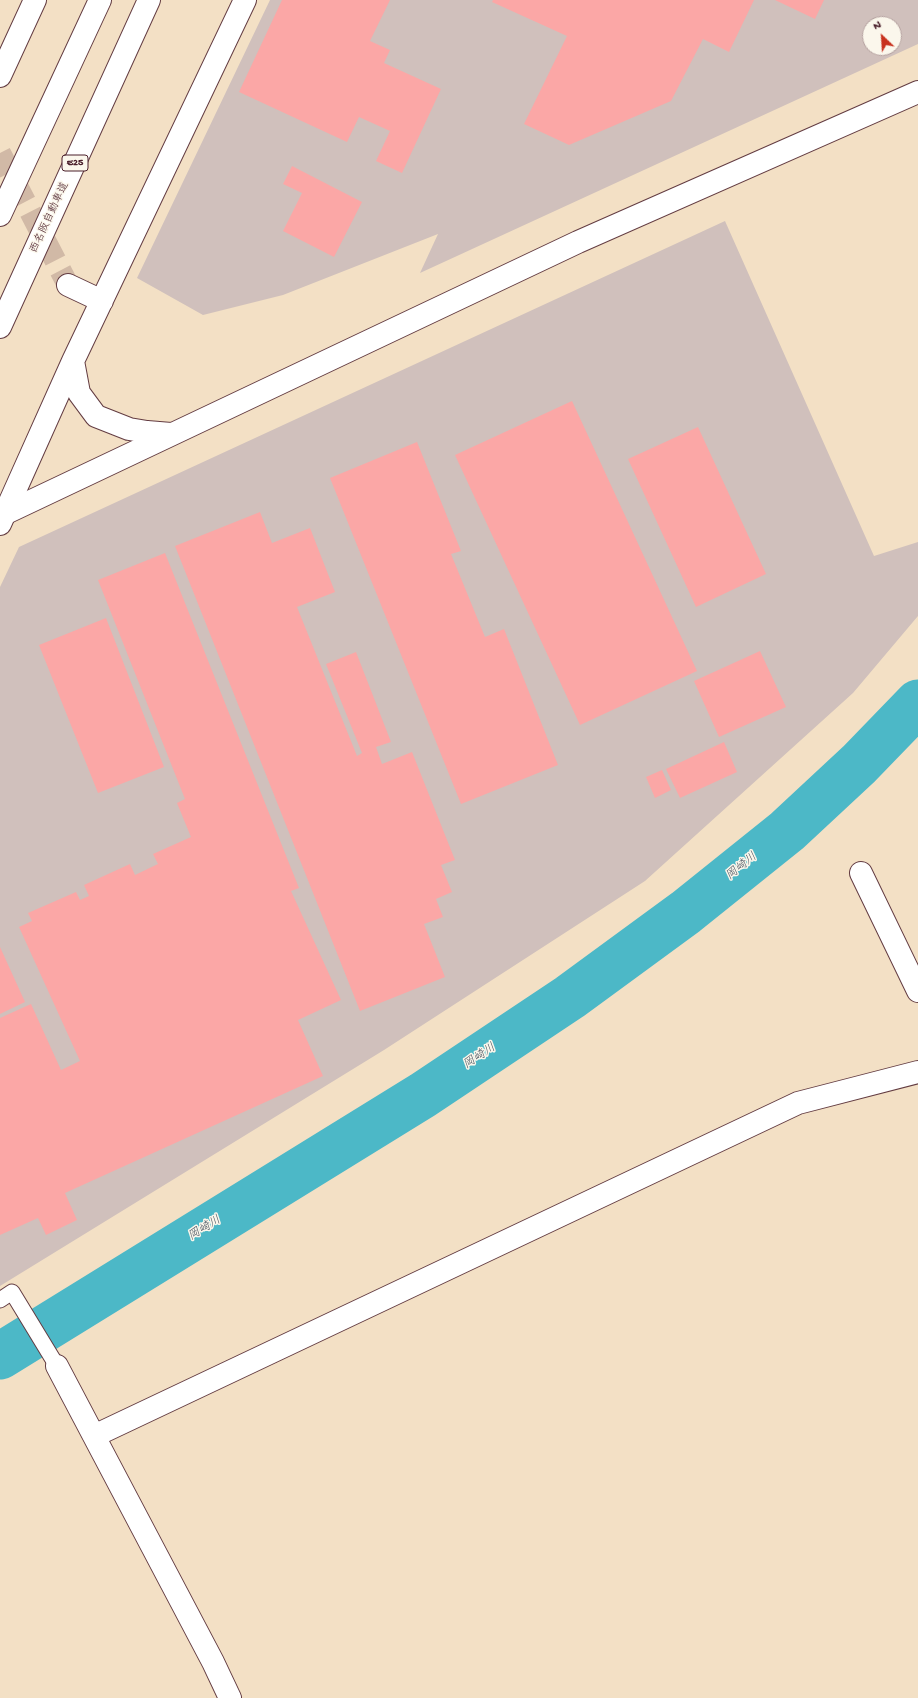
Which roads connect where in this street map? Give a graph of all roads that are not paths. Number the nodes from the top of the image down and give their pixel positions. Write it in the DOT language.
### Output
graph roads {
  1 [pos="35,0"];
  2 [pos="100,0"];
  3 [pos="149,0"];
  4 [pos="245,0"];
  5 [pos="0,76"];
  6 [pos="918,92"];
  7 [pos="0,215"];
  8 [pos="68,285"];
  9 [pos="102,302"];
  10 [pos="0,327"];
  11 [pos="73,361"];
  12 [pos="171,434"];
  13 [pos="3,519"];
  14 [pos="861,873"];
  15 [pos="918,991"];
  16 [pos="918,1072"];
  17 [pos="0,1300"];
  18 [pos="57,1366"];
  19 [pos="94,1436"];
  20 [pos="230,1698"];
  1 -- 5 [label="main road"];
  2 -- 7 [label="main road"];
  3 -- 10 [label="main road, 西名阪自動車道 / E25"];
  4 -- 9 [label="main road"];
  6 -- 12 [label="main road"];
  8 -- 9 [label="main road"];
  9 -- 11 [label="main road"];
  11 -- 12 [label="main road"];
  11 -- 13 [label="main road"];
  12 -- 13 [label="main road"];
  14 -- 15 [label="main road"];
  16 -- 19 [label="main road"];
  17 -- 18 [label="lane"];
  18 -- 19 [label="main road"];
  19 -- 20 [label="main road"];
}
